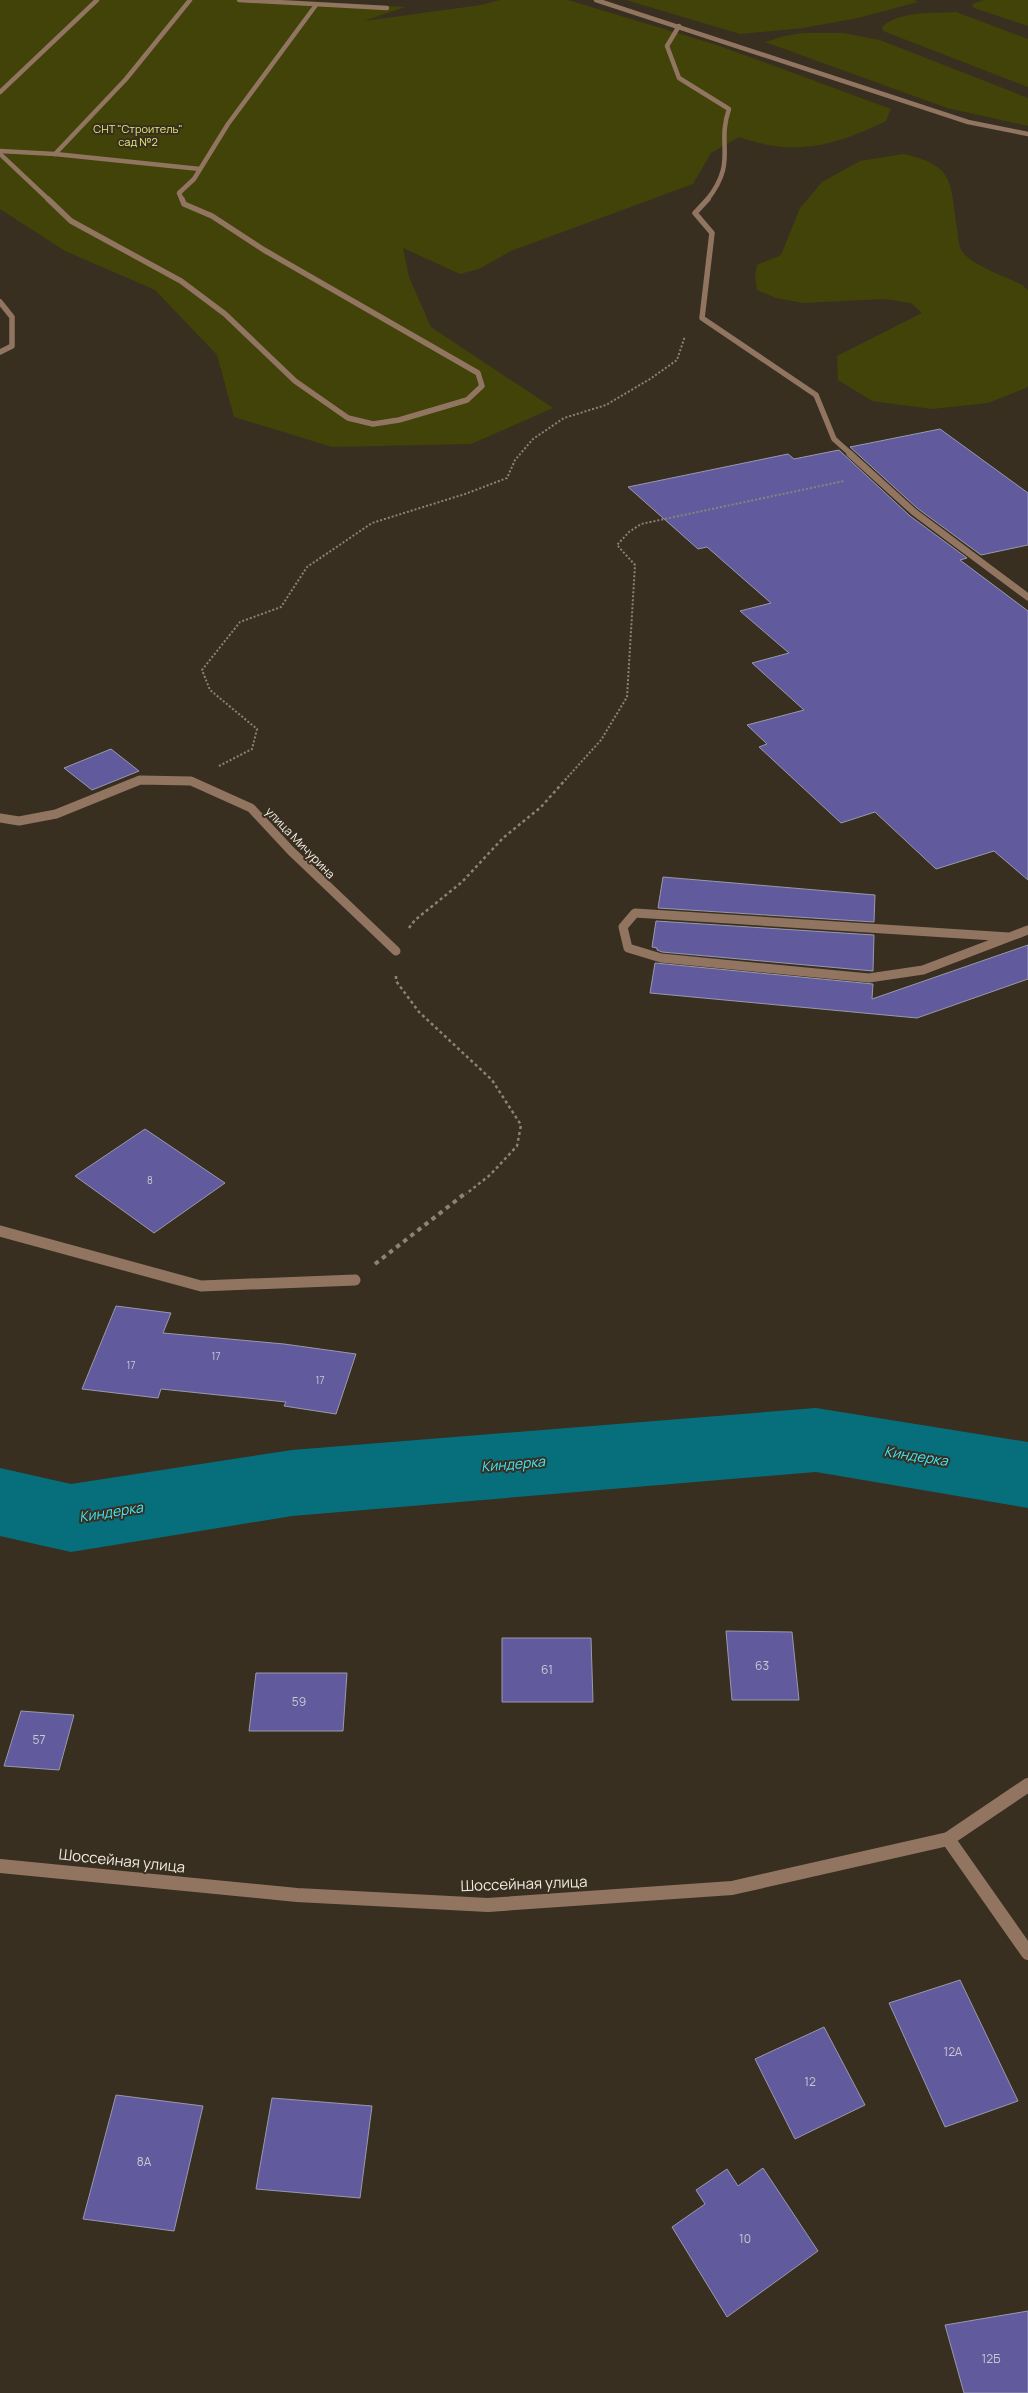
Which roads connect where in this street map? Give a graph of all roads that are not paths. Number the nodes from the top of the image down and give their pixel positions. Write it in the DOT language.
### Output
graph roads {
  1 [pos="97,0"];
  2 [pos="190,0"];
  3 [pos="238,0"];
  4 [pos="596,0"];
  5 [pos="316,5"];
  6 [pos="387,8"];
  7 [pos="678,26"];
  8 [pos="0,92"];
  9 [pos="1028,134"];
  10 [pos="0,152"];
  11 [pos="55,154"];
  12 [pos="200,169"];
  13 [pos="0,302"];
  14 [pos="0,352"];
  15 [pos="1028,597"];
  16 [pos="0,818"];
  17 [pos="1028,930"];
  18 [pos="1010,937"];
  19 [pos="396,951"];
  20 [pos="0,1231"];
  21 [pos="354,1280"];
  22 [pos="1028,1785"];
  23 [pos="948,1839"];
  24 [pos="0,1866"];
  25 [pos="1028,1952"];
  1 -- 8 [label="street"];
  2 -- 11 [label="street"];
  3 -- 5 [label="street"];
  4 -- 7 [label="street"];
  5 -- 6 [label="street"];
  5 -- 12 [label="street"];
  7 -- 9 [label="street"];
  7 -- 15 [label="street"];
  10 -- 11 [label="street"];
  10 -- 12 [label="street"];
  11 -- 12 [label="street"];
  13 -- 14 [label="street"];
  16 -- 19 [label="street, улица Мичурина"];
  17 -- 18 [label="street"];
  18 -- 18 [label="street"];
  20 -- 21 [label="street"];
  22 -- 23 [label="street, Шоссейная улица"];
  23 -- 24 [label="street, Шоссейная улица"];
  23 -- 25 [label="street"];
}
